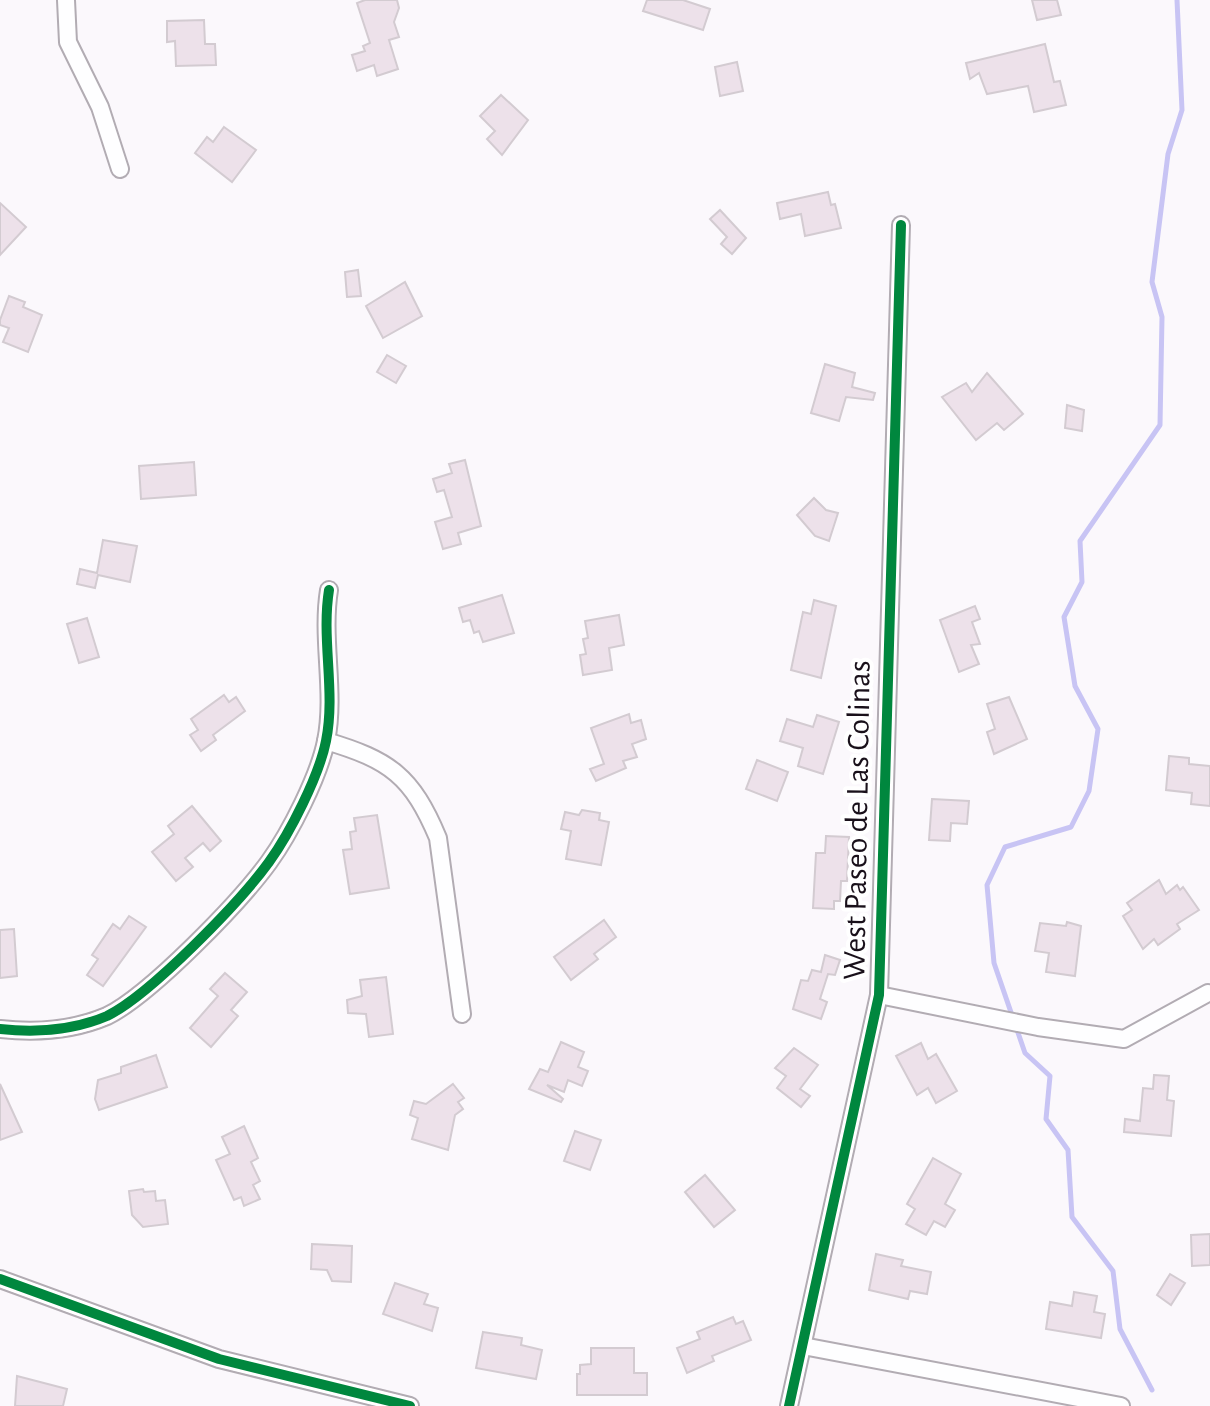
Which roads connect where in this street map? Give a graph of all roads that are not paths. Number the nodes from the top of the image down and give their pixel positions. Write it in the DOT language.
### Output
graph roads {
  1 [pos="66,0"];
  2 [pos="120,169"];
  3 [pos="901,225"];
  4 [pos="329,590"];
  5 [pos="326,741"];
  6 [pos="1208,993"];
  7 [pos="879,995"];
  8 [pos="462,1014"];
  9 [pos="0,1029"];
  10 [pos="0,1279"];
  11 [pos="803,1346"];
  12 [pos="410,1406"];
  13 [pos="789,1406"];
  14 [pos="1121,1406"];
  1 -- 2 [label="street"];
  3 -- 7 [label="street, West Paseo de Las Colinas"];
  4 -- 5 [label="street"];
  5 -- 8 [label="street"];
  5 -- 9 [label="street"];
  6 -- 7 [label="street"];
  7 -- 11 [label="street, West Paseo de Las Colinas"];
  10 -- 12 [label="street"];
  11 -- 13 [label="street, West Paseo de Las Colinas"];
  11 -- 14 [label="street"];
}
